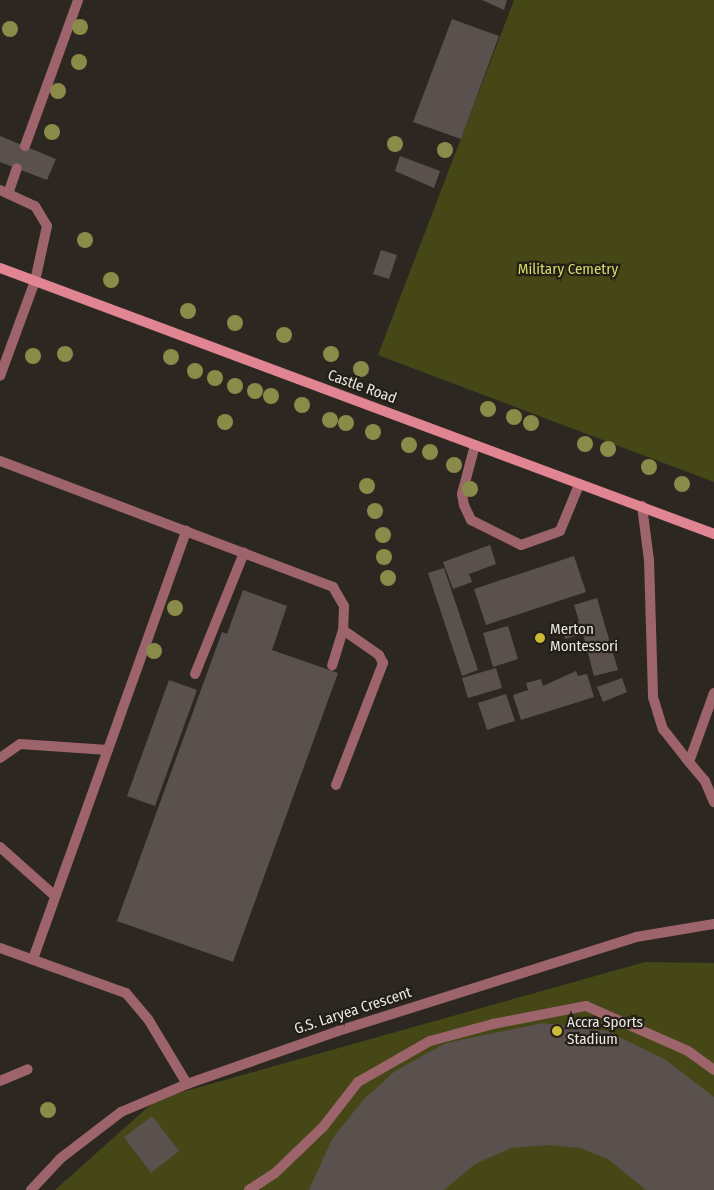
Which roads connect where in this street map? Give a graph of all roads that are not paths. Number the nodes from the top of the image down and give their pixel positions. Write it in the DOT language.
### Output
graph roads {
  1 [pos="78,0"];
  2 [pos="25,146"];
  3 [pos="17,168"];
  4 [pos="4,190"];
  5 [pos="0,268"];
  6 [pos="35,281"];
  7 [pos="0,376"];
  8 [pos="475,446"];
  9 [pos="0,461"];
  10 [pos="579,485"];
  11 [pos="642,506"];
  12 [pos="186,530"];
  13 [pos="714,534"];
  14 [pos="244,553"];
  15 [pos="343,630"];
  16 [pos="332,665"];
  17 [pos="195,674"];
  18 [pos="714,693"];
  19 [pos="108,750"];
  20 [pos="0,758"];
  21 [pos="689,762"];
  22 [pos="336,785"];
  23 [pos="714,802"];
  24 [pos="0,847"];
  25 [pos="55,896"];
  26 [pos="714,924"];
  27 [pos="0,948"];
  28 [pos="33,960"];
  29 [pos="28,1069"];
  30 [pos="714,1070"];
  31 [pos="0,1081"];
  32 [pos="187,1084"];
  33 [pos="31,1190"];
  34 [pos="249,1190"];
  1 -- 2 [label="lane"];
  3 -- 4 [label="lane"];
  4 -- 6 [label="lane"];
  5 -- 6 [label="main road, Castle Road"];
  6 -- 7 [label="lane"];
  6 -- 8 [label="main road, Castle Road"];
  8 -- 10 [label="main road, Castle Road"];
  8 -- 10 [label="lane"];
  9 -- 12 [label="lane"];
  10 -- 11 [label="main road, Castle Road"];
  11 -- 13 [label="main road, Castle Road"];
  11 -- 21 [label="lane"];
  12 -- 14 [label="lane"];
  12 -- 19 [label="lane"];
  14 -- 15 [label="lane"];
  14 -- 17 [label="lane"];
  15 -- 16 [label="lane"];
  15 -- 22 [label="lane"];
  18 -- 21 [label="lane"];
  19 -- 20 [label="lane"];
  19 -- 25 [label="lane"];
  21 -- 23 [label="lane"];
  24 -- 25 [label="lane"];
  25 -- 28 [label="lane"];
  26 -- 32 [label="lane, G.S. Laryea Crescent"];
  27 -- 28 [label="lane"];
  28 -- 32 [label="lane"];
  29 -- 31 [label="lane"];
  30 -- 34 [label="lane"];
  32 -- 33 [label="lane, G.S. Laryea Crescent"];
}
